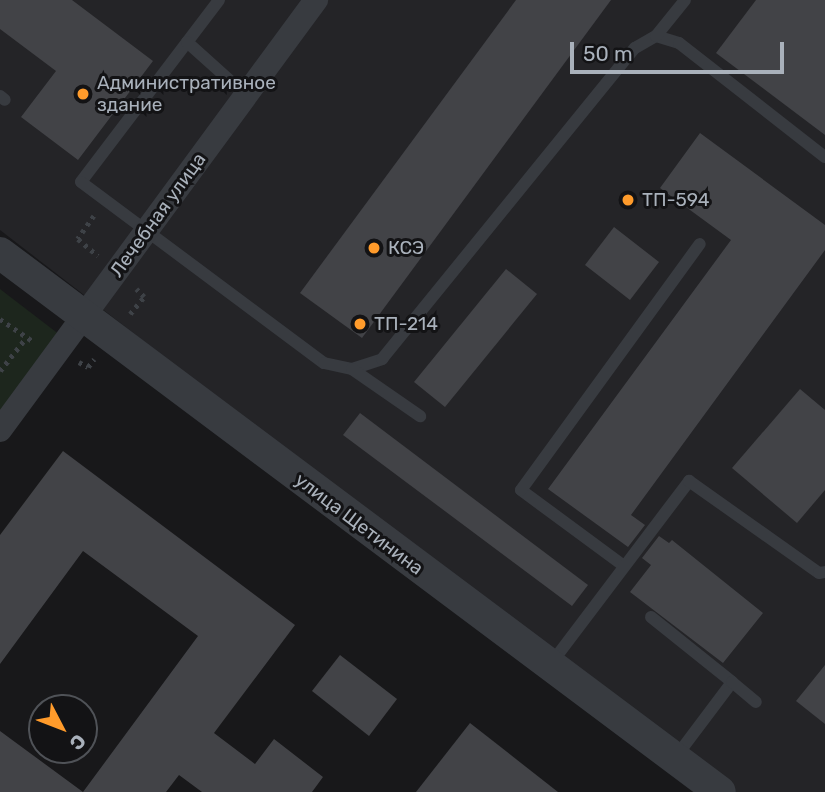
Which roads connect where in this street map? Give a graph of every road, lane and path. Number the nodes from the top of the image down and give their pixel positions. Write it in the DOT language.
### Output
graph roads {
  1 [pos="219,0"];
  2 [pos="316,0"];
  3 [pos="685,0"];
  4 [pos="656,36"];
  5 [pos="187,43"];
  6 [pos="245,94"];
  7 [pos="825,157"];
  8 [pos="146,235"];
  9 [pos="700,244"];
  10 [pos="0,253"];
  11 [pos="82,317"];
  12 [pos="25,339"];
  13 [pos="352,369"];
  14 [pos="0,372"];
  15 [pos="420,416"];
  16 [pos="0,430"];
  17 [pos="624,566"];
  18 [pos="825,572"];
  19 [pos="651,617"];
  20 [pos="549,665"];
  21 [pos="732,682"];
  22 [pos="756,702"];
  23 [pos="675,758"];
  24 [pos="720,792"];
  1 -- 5 [label="lane"];
  2 -- 6 [label="street, Лечебная улица"];
  3 -- 4 [label="lane"];
  4 -- 7 [label="lane"];
  4 -- 13 [label="lane"];
  5 -- 6 [label="lane"];
  5 -- 8 [label="lane"];
  6 -- 8 [label="street, Лечебная улица"];
  8 -- 11 [label="street, Лечебная улица"];
  8 -- 13 [label="lane"];
  9 -- 17 [label="lane"];
  10 -- 11 [label="street, улица Щетинина"];
  11 -- 16 [label="street, Лечебная улица"];
  11 -- 20 [label="street, улица Щетинина"];
  12 -- 14 [label="path"];
  13 -- 15 [label="lane"];
  17 -- 18 [label="lane"];
  17 -- 20 [label="lane"];
  19 -- 21 [label="lane"];
  20 -- 23 [label="street, улица Щетинина"];
  21 -- 22 [label="lane"];
  21 -- 23 [label="lane"];
  23 -- 24 [label="street, улица Щетинина"];
}
